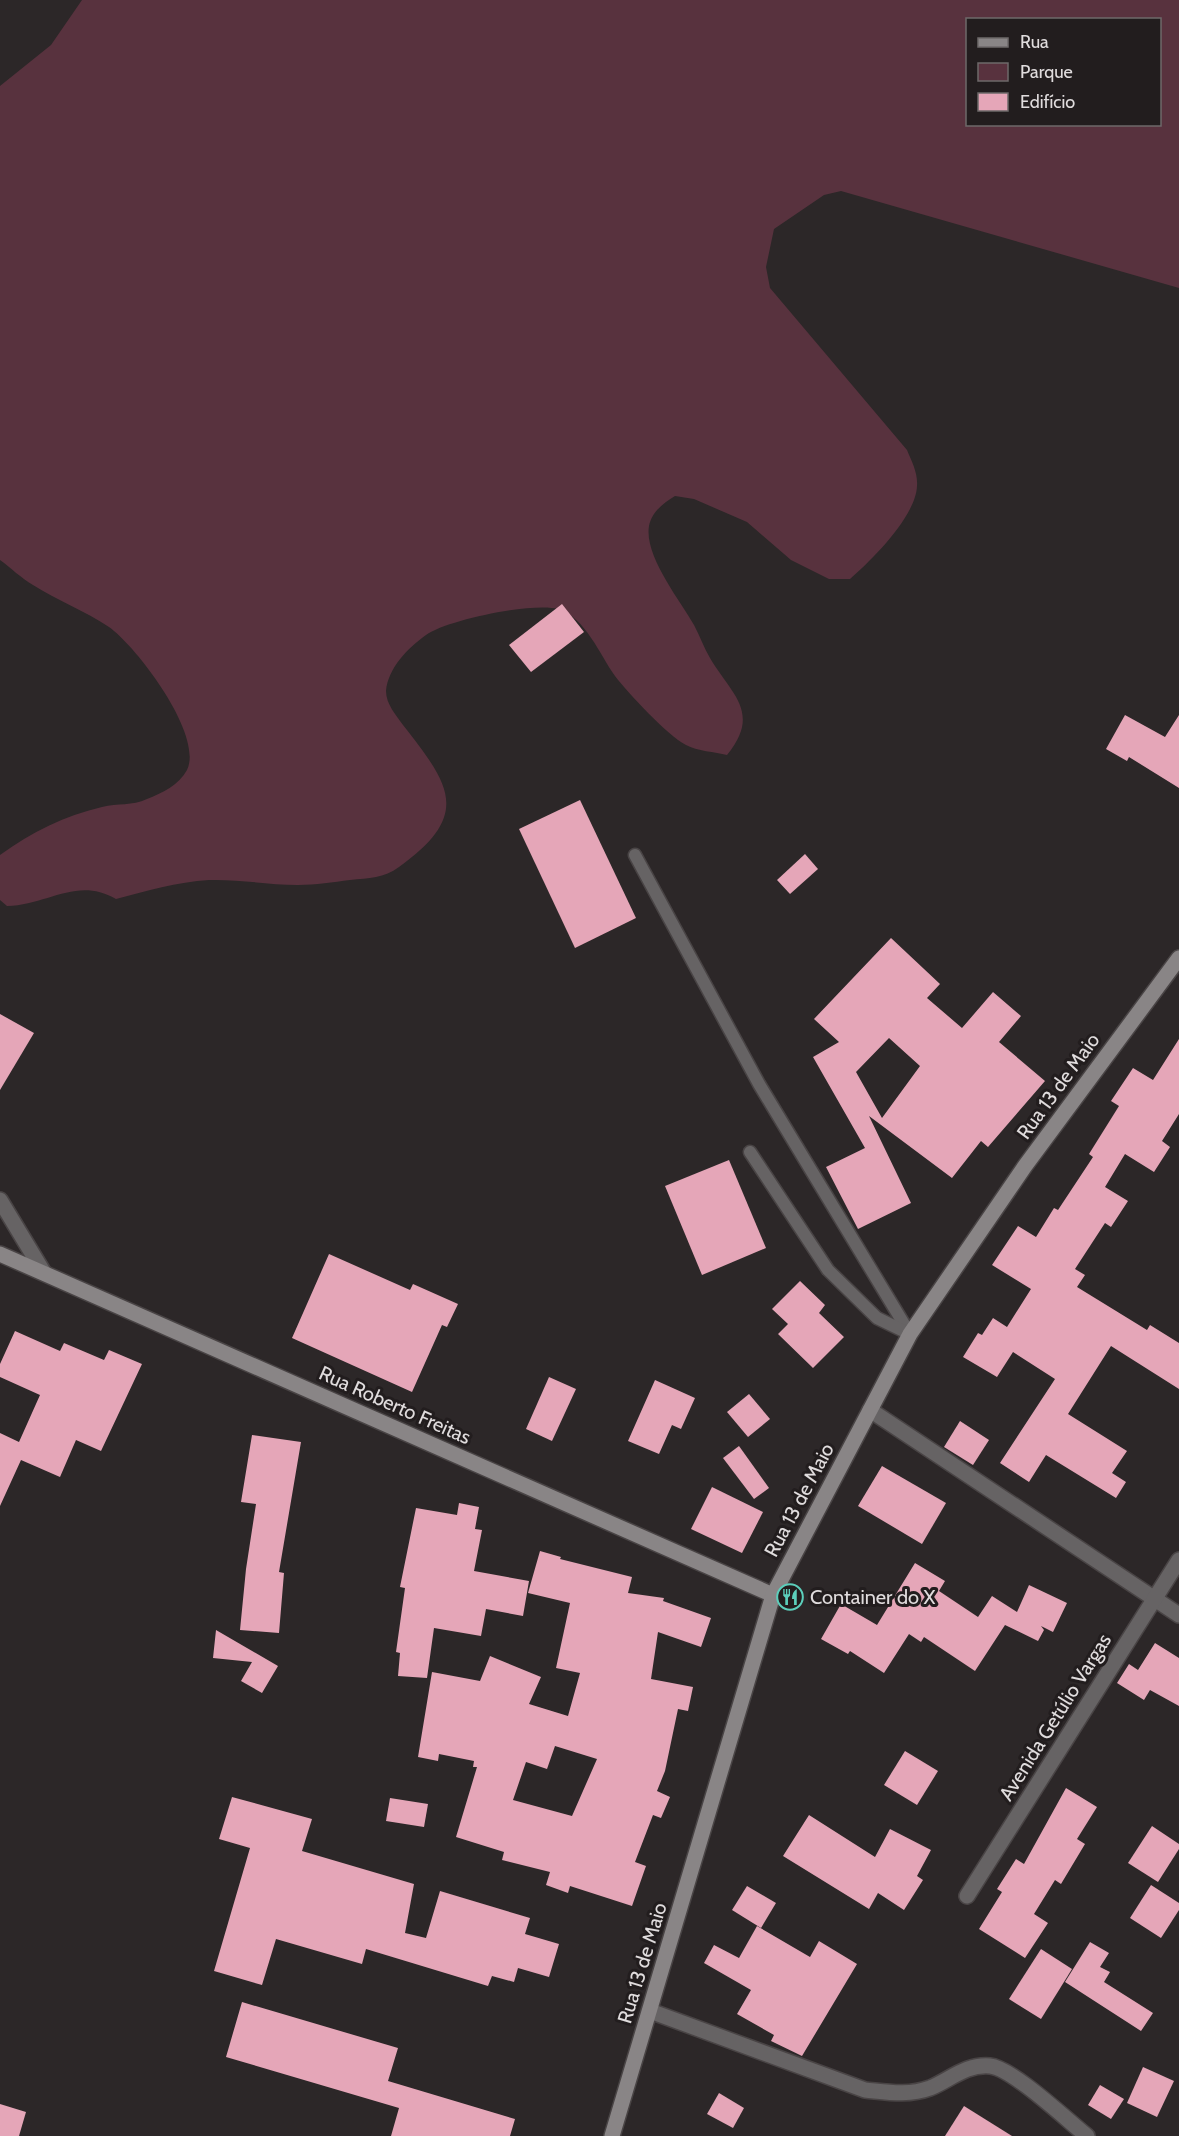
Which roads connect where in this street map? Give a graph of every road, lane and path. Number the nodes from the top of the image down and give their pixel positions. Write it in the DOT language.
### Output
graph roads {
  1 [pos="635,855"];
  2 [pos="1179,958"];
  3 [pos="750,1152"];
  4 [pos="0,1200"];
  5 [pos="0,1254"];
  6 [pos="44,1273"];
  7 [pos="910,1334"];
  8 [pos="870,1410"];
  9 [pos="1179,1560"];
  10 [pos="773,1595"];
  11 [pos="1154,1599"];
  12 [pos="1179,1615"];
  13 [pos="967,1896"];
  14 [pos="650,2011"];
  15 [pos="612,2136"];
  16 [pos="1087,2136"];
  1 -- 7 [label="lane"];
  2 -- 7 [label="main road, Rua 13 de Maio"];
  3 -- 7 [label="lane"];
  4 -- 6 [label="street"];
  5 -- 6 [label="main road, Rua Roberto Freitas"];
  6 -- 10 [label="main road, Rua Roberto Freitas"];
  7 -- 8 [label="main road, Rua 13 de Maio"];
  8 -- 10 [label="main road, Rua 13 de Maio"];
  8 -- 11 [label="street"];
  9 -- 11 [label="street, Avenida Getúlio Vargas"];
  10 -- 14 [label="main road, Rua 13 de Maio"];
  11 -- 12 [label="street"];
  11 -- 13 [label="street, Avenida Getúlio Vargas"];
  14 -- 15 [label="main road, Rua 13 de Maio"];
  14 -- 16 [label="street"];
}
